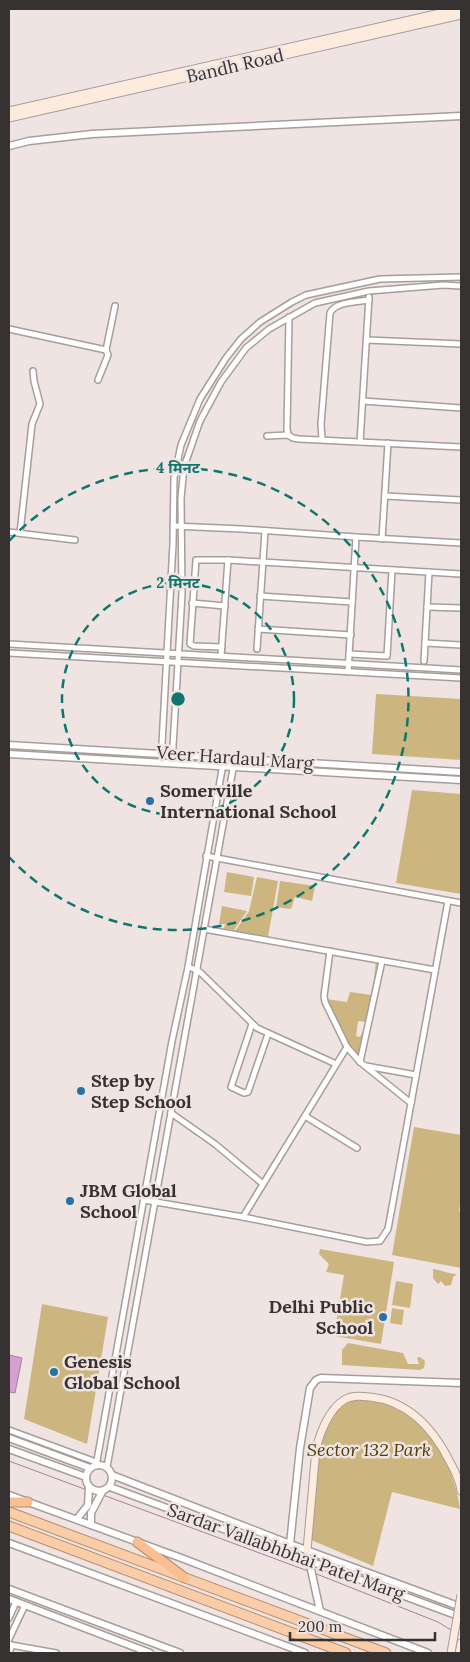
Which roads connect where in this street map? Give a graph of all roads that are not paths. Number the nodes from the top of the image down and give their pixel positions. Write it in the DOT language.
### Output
graph roads {
  1 [pos="458,9"];
  2 [pos="461,15"];
  3 [pos="9,111"];
  4 [pos="461,116"];
  5 [pos="9,118"];
  6 [pos="9,146"];
  7 [pos="461,277"];
  8 [pos="461,286"];
  9 [pos="324,290"];
  10 [pos="369,291"];
  11 [pos="326,300"];
  12 [pos="368,300"];
  13 [pos="115,306"];
  14 [pos="289,317"];
  15 [pos="9,329"];
  16 [pos="367,340"];
  17 [pos="461,344"];
  18 [pos="106,350"];
  19 [pos="33,371"];
  20 [pos="98,380"];
  21 [pos="363,401"];
  22 [pos="461,408"];
  23 [pos="288,435"];
  24 [pos="267,436"];
  25 [pos="322,440"];
  26 [pos="360,442"];
  27 [pos="388,443"];
  28 [pos="461,447"];
  29 [pos="385,496"];
  30 [pos="461,500"];
  31 [pos="173,526"];
  32 [pos="182,526"];
  33 [pos="264,531"];
  34 [pos="9,532"];
  35 [pos="20,533"];
  36 [pos="356,537"];
  37 [pos="382,539"];
  38 [pos="75,540"];
  39 [pos="461,543"];
  40 [pos="228,560"];
  41 [pos="262,562"];
  42 [pos="354,567"];
  43 [pos="392,570"];
  44 [pos="429,572"];
  45 [pos="461,574"];
  46 [pos="260,596"];
  47 [pos="352,602"];
  48 [pos="192,603"];
  49 [pos="225,606"];
  50 [pos="427,606"];
  51 [pos="461,608"];
  52 [pos="258,629"];
  53 [pos="350,635"];
  54 [pos="425,643"];
  55 [pos="9,644"];
  56 [pos="461,646"];
  57 [pos="222,647"];
  58 [pos="257,649"];
  59 [pos="9,653"];
  60 [pos="167,653"];
  61 [pos="178,654"];
  62 [pos="350,654"];
  63 [pos="221,656"];
  64 [pos="424,661"];
  65 [pos="166,662"];
  66 [pos="177,662"];
  67 [pos="348,663"];
  68 [pos="461,670"];
  69 [pos="348,672"];
  70 [pos="461,678"];
  71 [pos="9,745"];
  72 [pos="161,753"];
  73 [pos="9,754"];
  74 [pos="172,754"];
  75 [pos="224,758"];
  76 [pos="235,758"];
  77 [pos="161,762"];
  78 [pos="172,763"];
  79 [pos="222,766"];
  80 [pos="233,767"];
  81 [pos="461,772"];
  82 [pos="461,780"];
  83 [pos="206,856"];
  84 [pos="217,858"];
  85 [pos="448,901"];
  86 [pos="461,903"];
  87 [pos="204,929"];
  88 [pos="330,951"];
  89 [pos="382,961"];
  90 [pos="188,967"];
  91 [pos="197,970"];
  92 [pos="435,970"];
  93 [pos="252,1024"];
  94 [pos="268,1034"];
  95 [pos="347,1048"];
  96 [pos="360,1062"];
  97 [pos="336,1064"];
  98 [pos="365,1066"];
  99 [pos="416,1075"];
  100 [pos="411,1103"];
  101 [pos="171,1113"];
  102 [pos="305,1116"];
  103 [pos="357,1148"];
  104 [pos="263,1184"];
  105 [pos="144,1200"];
  106 [pos="155,1202"];
  107 [pos="243,1217"];
  108 [pos="461,1383"];
  109 [pos="9,1430"];
  110 [pos="9,1438"];
  111 [pos="9,1449"];
  112 [pos="94,1465"];
  113 [pos="107,1467"];
  114 [pos="112,1475"];
  115 [pos="86,1477"];
  116 [pos="89,1487"];
  117 [pos="110,1487"];
  118 [pos="461,1491"];
  119 [pos="102,1492"];
  120 [pos="9,1495"];
  121 [pos="9,1502"];
  122 [pos="28,1502"];
  123 [pos="9,1512"];
  124 [pos="77,1520"];
  125 [pos="91,1525"];
  126 [pos="9,1526"];
  127 [pos="137,1542"];
  128 [pos="9,1543"];
  129 [pos="290,1544"];
  130 [pos="307,1550"];
  131 [pos="310,1564"];
  132 [pos="184,1578"];
  133 [pos="9,1589"];
  134 [pos="461,1595"];
  135 [pos="9,1599"];
  136 [pos="16,1602"];
  137 [pos="25,1605"];
  138 [pos="461,1607"];
  139 [pos="320,1611"];
  140 [pos="461,1616"];
  141 [pos="9,1620"];
  142 [pos="15,1623"];
  143 [pos="9,1642"];
  144 [pos="461,1643"];
  145 [pos="9,1653"];
  146 [pos="56,1653"];
  147 [pos="150,1653"];
  148 [pos="176,1653"];
  149 [pos="305,1653"];
  150 [pos="346,1653"];
  151 [pos="386,1653"];
  152 [pos="428,1653"];
  153 [pos="451,1653"];
  154 [pos="459,1653"];
  1 -- 2 [label="street"];
  1 -- 3 [label="main road, Bandh Road"];
  2 -- 5 [label="main road, Bandh Road"];
  4 -- 6 [label="street"];
  7 -- 9 [label="street"];
  8 -- 10 [label="street"];
  9 -- 11 [label="street"];
  9 -- 31 [label="street"];
  10 -- 11 [label="street"];
  10 -- 12 [label="street"];
  11 -- 14 [label="street"];
  12 -- 16 [label="street"];
  12 -- 25 [label="street"];
  13 -- 18 [label="street"];
  14 -- 23 [label="street"];
  14 -- 32 [label="street"];
  15 -- 18 [label="street"];
  16 -- 17 [label="street"];
  16 -- 21 [label="street"];
  18 -- 20 [label="street"];
  19 -- 35 [label="street"];
  21 -- 22 [label="street"];
  21 -- 26 [label="street"];
  23 -- 24 [label="street"];
  23 -- 25 [label="street"];
  25 -- 26 [label="street"];
  26 -- 27 [label="street"];
  27 -- 28 [label="street"];
  27 -- 29 [label="street"];
  29 -- 30 [label="street"];
  29 -- 37 [label="street"];
  31 -- 32 [label="street"];
  31 -- 60 [label="street"];
  32 -- 33 [label="street"];
  32 -- 61 [label="street"];
  33 -- 36 [label="street"];
  33 -- 41 [label="street"];
  34 -- 35 [label="street"];
  35 -- 38 [label="street"];
  36 -- 37 [label="street"];
  36 -- 42 [label="street"];
  37 -- 39 [label="street"];
  40 -- 41 [label="street"];
  40 -- 48 [label="street"];
  40 -- 49 [label="street"];
  41 -- 42 [label="street"];
  41 -- 46 [label="street"];
  42 -- 43 [label="street"];
  42 -- 47 [label="street"];
  43 -- 44 [label="street"];
  43 -- 62 [label="street"];
  44 -- 45 [label="street"];
  44 -- 50 [label="street"];
  46 -- 47 [label="street"];
  46 -- 52 [label="street"];
  47 -- 53 [label="street"];
  48 -- 49 [label="street"];
  48 -- 57 [label="street"];
  49 -- 57 [label="street"];
  50 -- 51 [label="street"];
  50 -- 54 [label="street"];
  52 -- 53 [label="street"];
  52 -- 58 [label="street"];
  53 -- 62 [label="street"];
  54 -- 56 [label="street"];
  54 -- 64 [label="street"];
  55 -- 60 [label="street"];
  57 -- 63 [label="street"];
  59 -- 65 [label="street"];
  60 -- 61 [label="street"];
  60 -- 65 [label="street"];
  61 -- 63 [label="street"];
  61 -- 66 [label="street"];
  62 -- 67 [label="street"];
  63 -- 67 [label="street"];
  65 -- 66 [label="street"];
  65 -- 72 [label="street"];
  66 -- 69 [label="street"];
  66 -- 74 [label="street"];
  67 -- 68 [label="street"];
  67 -- 69 [label="street"];
  69 -- 70 [label="street"];
  71 -- 72 [label="street, Veer Hardaul Marg"];
  72 -- 74 [label="street, Veer Hardaul Marg"];
  72 -- 77 [label="street"];
  73 -- 77 [label="street, Veer Hardaul Marg"];
  74 -- 75 [label="street, Veer Hardaul Marg"];
  74 -- 78 [label="street"];
  75 -- 76 [label="street, Veer Hardaul Marg"];
  75 -- 79 [label="street"];
  76 -- 80 [label="street"];
  76 -- 81 [label="street, Veer Hardaul Marg"];
  77 -- 78 [label="street, Veer Hardaul Marg"];
  78 -- 79 [label="street, Veer Hardaul Marg"];
  79 -- 80 [label="street, Veer Hardaul Marg"];
  79 -- 83 [label="street"];
  80 -- 82 [label="street, Veer Hardaul Marg"];
  80 -- 84 [label="street"];
  83 -- 84 [label="street"];
  83 -- 90 [label="street"];
  84 -- 85 [label="street"];
  84 -- 87 [label="street"];
  85 -- 86 [label="street"];
  85 -- 92 [label="street"];
  87 -- 88 [label="street"];
  87 -- 91 [label="street"];
  88 -- 89 [label="street"];
  88 -- 95 [label="street"];
  89 -- 92 [label="street"];
  89 -- 96 [label="street"];
  90 -- 91 [label="street"];
  90 -- 105 [label="street"];
  91 -- 93 [label="street"];
  91 -- 101 [label="street"];
  92 -- 99 [label="street"];
  93 -- 94 [label="street"];
  93 -- 94 [label="street"];
  94 -- 97 [label="street"];
  95 -- 96 [label="street"];
  95 -- 97 [label="street"];
  96 -- 98 [label="street"];
  97 -- 102 [label="street"];
  98 -- 99 [label="street"];
  98 -- 100 [label="street"];
  99 -- 100 [label="street"];
  100 -- 107 [label="street"];
  101 -- 104 [label="street"];
  101 -- 106 [label="street"];
  102 -- 103 [label="street"];
  102 -- 104 [label="street"];
  104 -- 107 [label="street"];
  105 -- 106 [label="street"];
  105 -- 112 [label="street"];
  106 -- 107 [label="street"];
  106 -- 113 [label="street"];
  108 -- 129 [label="street"];
  109 -- 112 [label="street"];
  110 -- 112 [label="street"];
  111 -- 115 [label="street"];
  112 -- 113 [label="street"];
  112 -- 115 [label="street"];
  113 -- 114 [label="street"];
  114 -- 117 [label="street"];
  114 -- 129 [label="street, Sardar Vallabhbhai Patel Marg"];
  115 -- 116 [label="street"];
  116 -- 119 [label="street"];
  116 -- 124 [label="street"];
  117 -- 119 [label="street"];
  117 -- 131 [label="street, Sardar Vallabhbhai Patel Marg"];
  118 -- 130 [label="main road"];
  119 -- 125 [label="street"];
  120 -- 122 [label="street"];
  121 -- 122 [label="highway"];
  122 -- 124 [label="street"];
  123 -- 132 [label="highway"];
  124 -- 125 [label="street"];
  125 -- 127 [label="street"];
  126 -- 150 [label="highway"];
  127 -- 132 [label="highway"];
  127 -- 139 [label="street"];
  128 -- 149 [label="street"];
  129 -- 130 [label="street, Sardar Vallabhbhai Patel Marg"];
  130 -- 138 [label="street, Sardar Vallabhbhai Patel Marg"];
  131 -- 139 [label="street"];
  131 -- 140 [label="street, Sardar Vallabhbhai Patel Marg"];
  132 -- 151 [label="highway"];
  133 -- 148 [label="street"];
  134 -- 153 [label="main road, bridge"];
  135 -- 136 [label="street"];
  136 -- 137 [label="street"];
  136 -- 141 [label="street"];
  137 -- 142 [label="street"];
  137 -- 147 [label="street"];
  139 -- 152 [label="street"];
  141 -- 142 [label="street"];
  142 -- 143 [label="street"];
  143 -- 145 [label="street"];
  143 -- 146 [label="street"];
  144 -- 154 [label="main road"];
}
